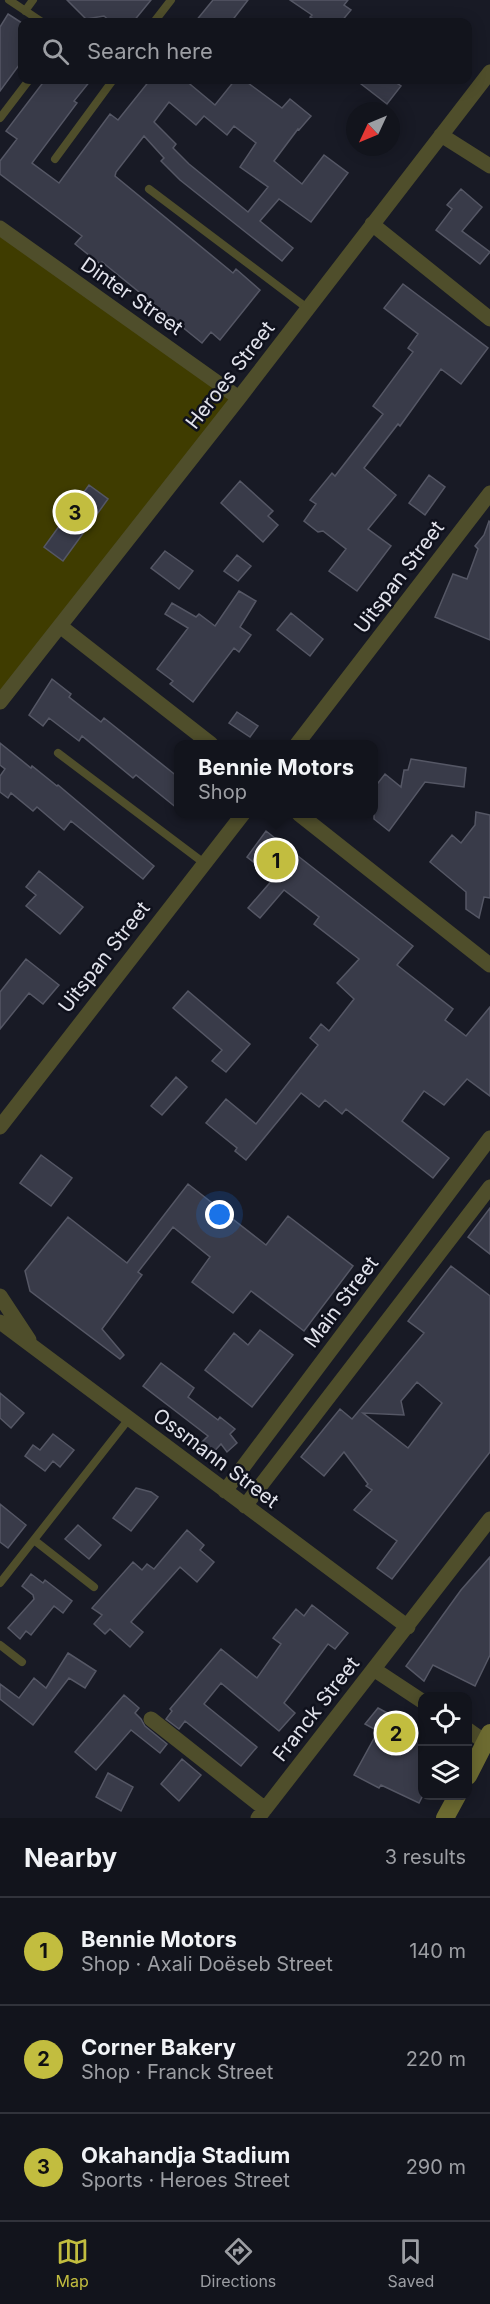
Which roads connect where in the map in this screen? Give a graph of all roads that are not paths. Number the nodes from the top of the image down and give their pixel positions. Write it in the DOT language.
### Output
graph roads {
  1 [pos="9,0"];
  2 [pos="33,0"];
  3 [pos="171,0"];
  4 [pos="25,11"];
  5 [pos="36,18"];
  6 [pos="157,18"];
  7 [pos="490,72"];
  8 [pos="26,84"];
  9 [pos="110,84"];
  10 [pos="0,117"];
  11 [pos="441,135"];
  12 [pos="56,159"];
  13 [pos="490,166"];
  14 [pos="149,189"];
  15 [pos="372,224"];
  16 [pos="0,228"];
  17 [pos="307,308"];
  18 [pos="490,318"];
  19 [pos="239,398"];
  20 [pos="490,493"];
  21 [pos="60,626"];
  22 [pos="0,702"];
  23 [pos="206,740"];
  24 [pos="300,740"];
  25 [pos="58,753"];
  26 [pos="239,818"];
  27 [pos="305,818"];
  28 [pos="204,862"];
  29 [pos="490,965"];
  30 [pos="0,1127"];
  31 [pos="490,1138"];
  32 [pos="490,1187"];
  33 [pos="0,1296"];
  34 [pos="0,1322"];
  35 [pos="36,1350"];
  36 [pos="128,1420"];
  37 [pos="225,1491"];
  38 [pos="244,1506"];
  39 [pos="490,1519"];
  40 [pos="34,1540"];
  41 [pos="0,1583"];
  42 [pos="94,1587"];
  43 [pos="408,1627"];
  44 [pos="0,1645"];
  45 [pos="22,1662"];
  46 [pos="375,1670"];
  47 [pos="418,1698"];
  48 [pos="151,1719"];
  49 [pos="472,1732"];
  50 [pos="488,1738"];
  51 [pos="472,1768"];
  52 [pos="455,1800"];
  53 [pos="261,1814"];
  54 [pos="445,1818"];
  1 -- 4 [label="lane"];
  2 -- 4 [label="lane"];
  3 -- 6 [label="lane"];
  4 -- 5 [label="lane"];
  7 -- 11 [label="street, Heroes Street"];
  8 -- 10 [label="lane"];
  9 -- 12 [label="lane"];
  11 -- 13 [label="street"];
  11 -- 15 [label="street, Heroes Street"];
  14 -- 17 [label="lane"];
  15 -- 17 [label="street, Heroes Street"];
  15 -- 18 [label="street"];
  16 -- 19 [label="street, Dinter Street"];
  17 -- 19 [label="street, Heroes Street"];
  19 -- 21 [label="street, Heroes Street"];
  20 -- 24 [label="street, Uitspan Street"];
  21 -- 22 [label="street, Heroes Street"];
  21 -- 23 [label="street"];
  25 -- 28 [label="lane"];
  26 -- 28 [label="street, Uitspan Street"];
  27 -- 29 [label="street"];
  28 -- 30 [label="street, Uitspan Street"];
  31 -- 37 [label="street, Main Street"];
  32 -- 38 [label="street"];
  33 -- 35 [label="street"];
  34 -- 35 [label="street, Ossmann Street"];
  35 -- 36 [label="street, Ossmann Street"];
  36 -- 37 [label="street, Ossmann Street"];
  36 -- 40 [label="lane"];
  37 -- 38 [label="street, Ossmann Street"];
  38 -- 43 [label="street, Ossmann Street"];
  39 -- 43 [label="street, Franck Street"];
  40 -- 41 [label="lane"];
  40 -- 42 [label="lane"];
  43 -- 46 [label="street, Franck Street"];
  44 -- 45 [label="lane"];
  46 -- 47 [label="street"];
  46 -- 53 [label="street, Franck Street"];
  48 -- 53 [label="street"];
  49 -- 50 [label="street"];
  50 -- 51 [label="main road"];
  52 -- 54 [label="main road"];
}
